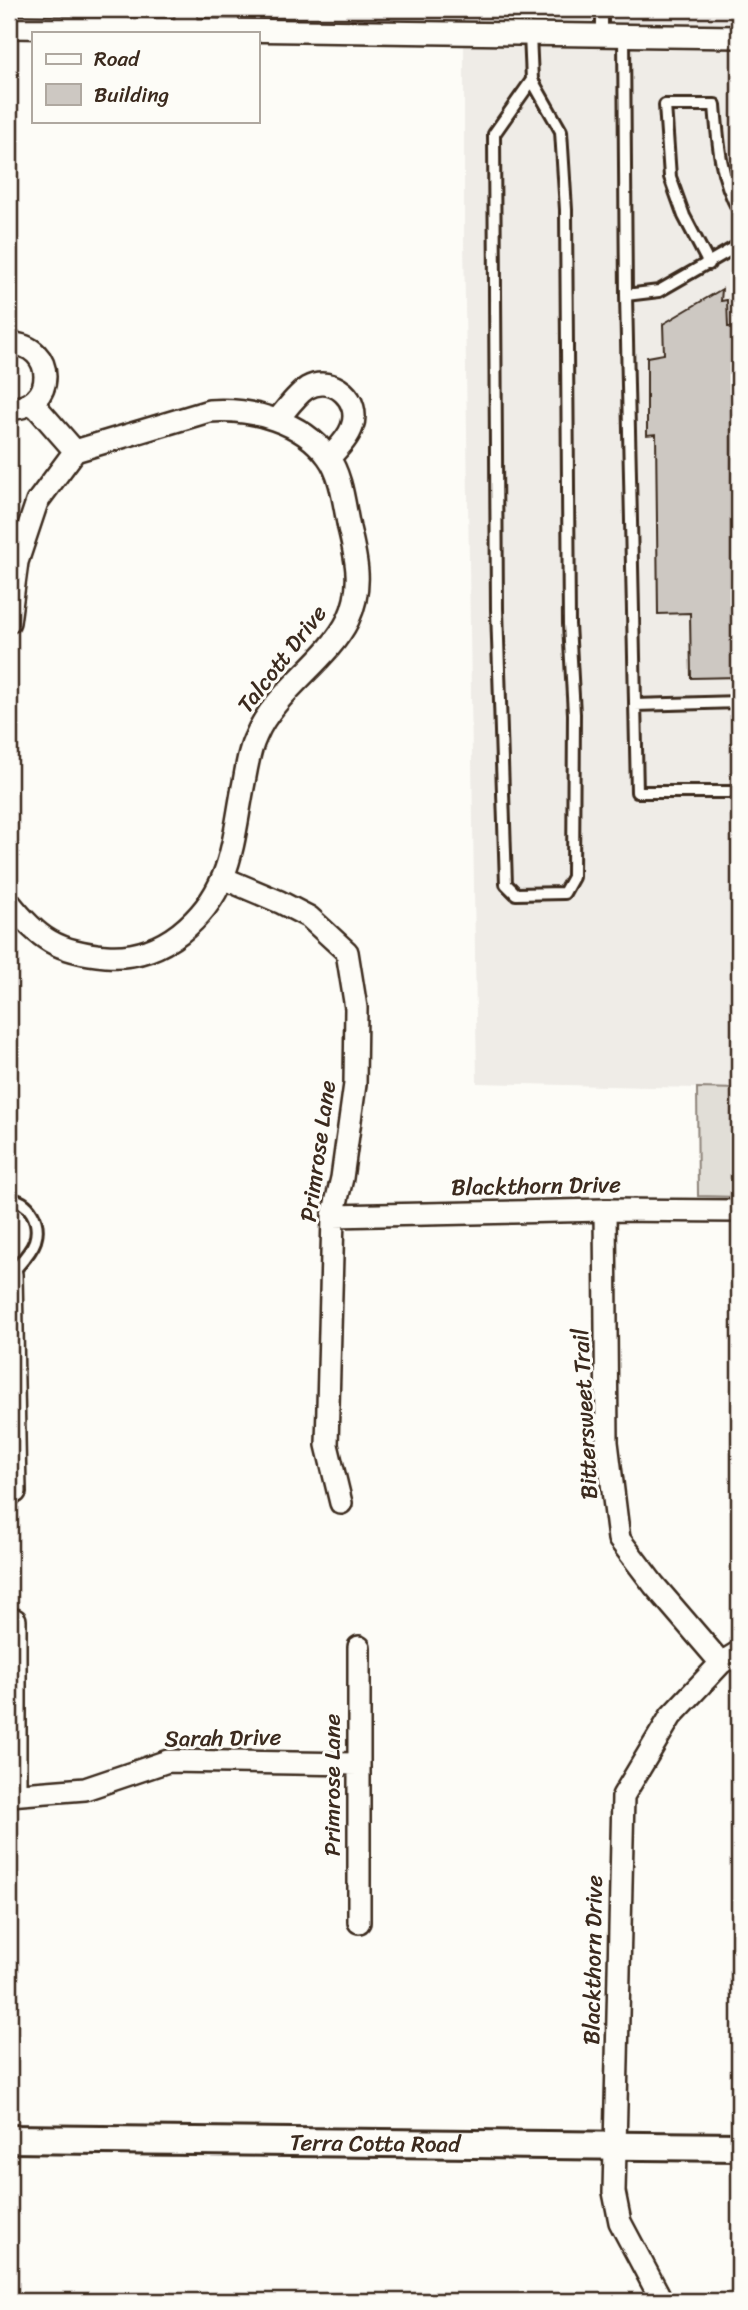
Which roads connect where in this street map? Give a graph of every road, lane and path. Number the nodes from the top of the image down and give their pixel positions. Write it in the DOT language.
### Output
graph roads {
  1 [pos="186,9"];
  2 [pos="602,9"];
  3 [pos="9,27"];
  4 [pos="186,31"];
  5 [pos="530,34"];
  6 [pos="602,35"];
  7 [pos="624,35"];
  8 [pos="739,37"];
  9 [pos="532,80"];
  10 [pos="739,211"];
  11 [pos="739,245"];
  12 [pos="709,264"];
  13 [pos="626,295"];
  14 [pos="9,344"];
  15 [pos="32,402"];
  16 [pos="9,408"];
  17 [pos="277,420"];
  18 [pos="75,451"];
  19 [pos="329,458"];
  20 [pos="9,622"];
  21 [pos="739,702"];
  22 [pos="635,705"];
  23 [pos="739,792"];
  24 [pos="223,878"];
  25 [pos="9,902"];
  26 [pos="9,1199"];
  27 [pos="605,1210"];
  28 [pos="739,1211"];
  29 [pos="333,1216"];
  30 [pos="10,1273"];
  31 [pos="15,1492"];
  32 [pos="341,1503"];
  33 [pos="15,1620"];
  34 [pos="359,1647"];
  35 [pos="739,1652"];
  36 [pos="721,1663"];
  37 [pos="357,1764"];
  38 [pos="12,1795"];
  39 [pos="359,1922"];
  40 [pos="9,2139"];
  41 [pos="616,2147"];
  42 [pos="739,2147"];
  43 [pos="663,2301"];
  1 -- 4 [label="street"];
  2 -- 6 [label="lane"];
  3 -- 4 [label="street"];
  4 -- 5 [label="street"];
  5 -- 6 [label="street"];
  5 -- 9 [label="lane"];
  6 -- 7 [label="street"];
  7 -- 8 [label="street"];
  7 -- 13 [label="lane"];
  9 -- 9 [label="lane"];
  10 -- 12 [label="lane"];
  11 -- 12 [label="lane"];
  12 -- 13 [label="lane"];
  13 -- 22 [label="lane"];
  14 -- 15 [label="street"];
  15 -- 16 [label="street"];
  15 -- 18 [label="street"];
  17 -- 18 [label="street, Talcott Drive"];
  17 -- 19 [label="street, Talcott Drive"];
  17 -- 19 [label="street"];
  18 -- 20 [label="street"];
  19 -- 24 [label="street, Talcott Drive"];
  21 -- 22 [label="lane"];
  22 -- 23 [label="lane"];
  24 -- 25 [label="street, Talcott Drive"];
  24 -- 29 [label="street, Primrose Lane"];
  26 -- 30 [label="lane"];
  27 -- 28 [label="street, Blackthorn Drive"];
  27 -- 29 [label="street, Blackthorn Drive"];
  27 -- 36 [label="street, Bittersweet Trail"];
  29 -- 32 [label="street, Primrose Lane"];
  30 -- 31 [label="street"];
  33 -- 38 [label="street"];
  34 -- 37 [label="street, Primrose Lane"];
  35 -- 36 [label="street, Blackthorn Drive"];
  36 -- 41 [label="street, Blackthorn Drive"];
  37 -- 38 [label="street, Sarah Drive"];
  37 -- 39 [label="street, Primrose Lane"];
  40 -- 41 [label="street, Terra Cotta Road"];
  41 -- 42 [label="street, Terra Cotta Road"];
  41 -- 43 [label="street, Blackthorn Drive"];
}
